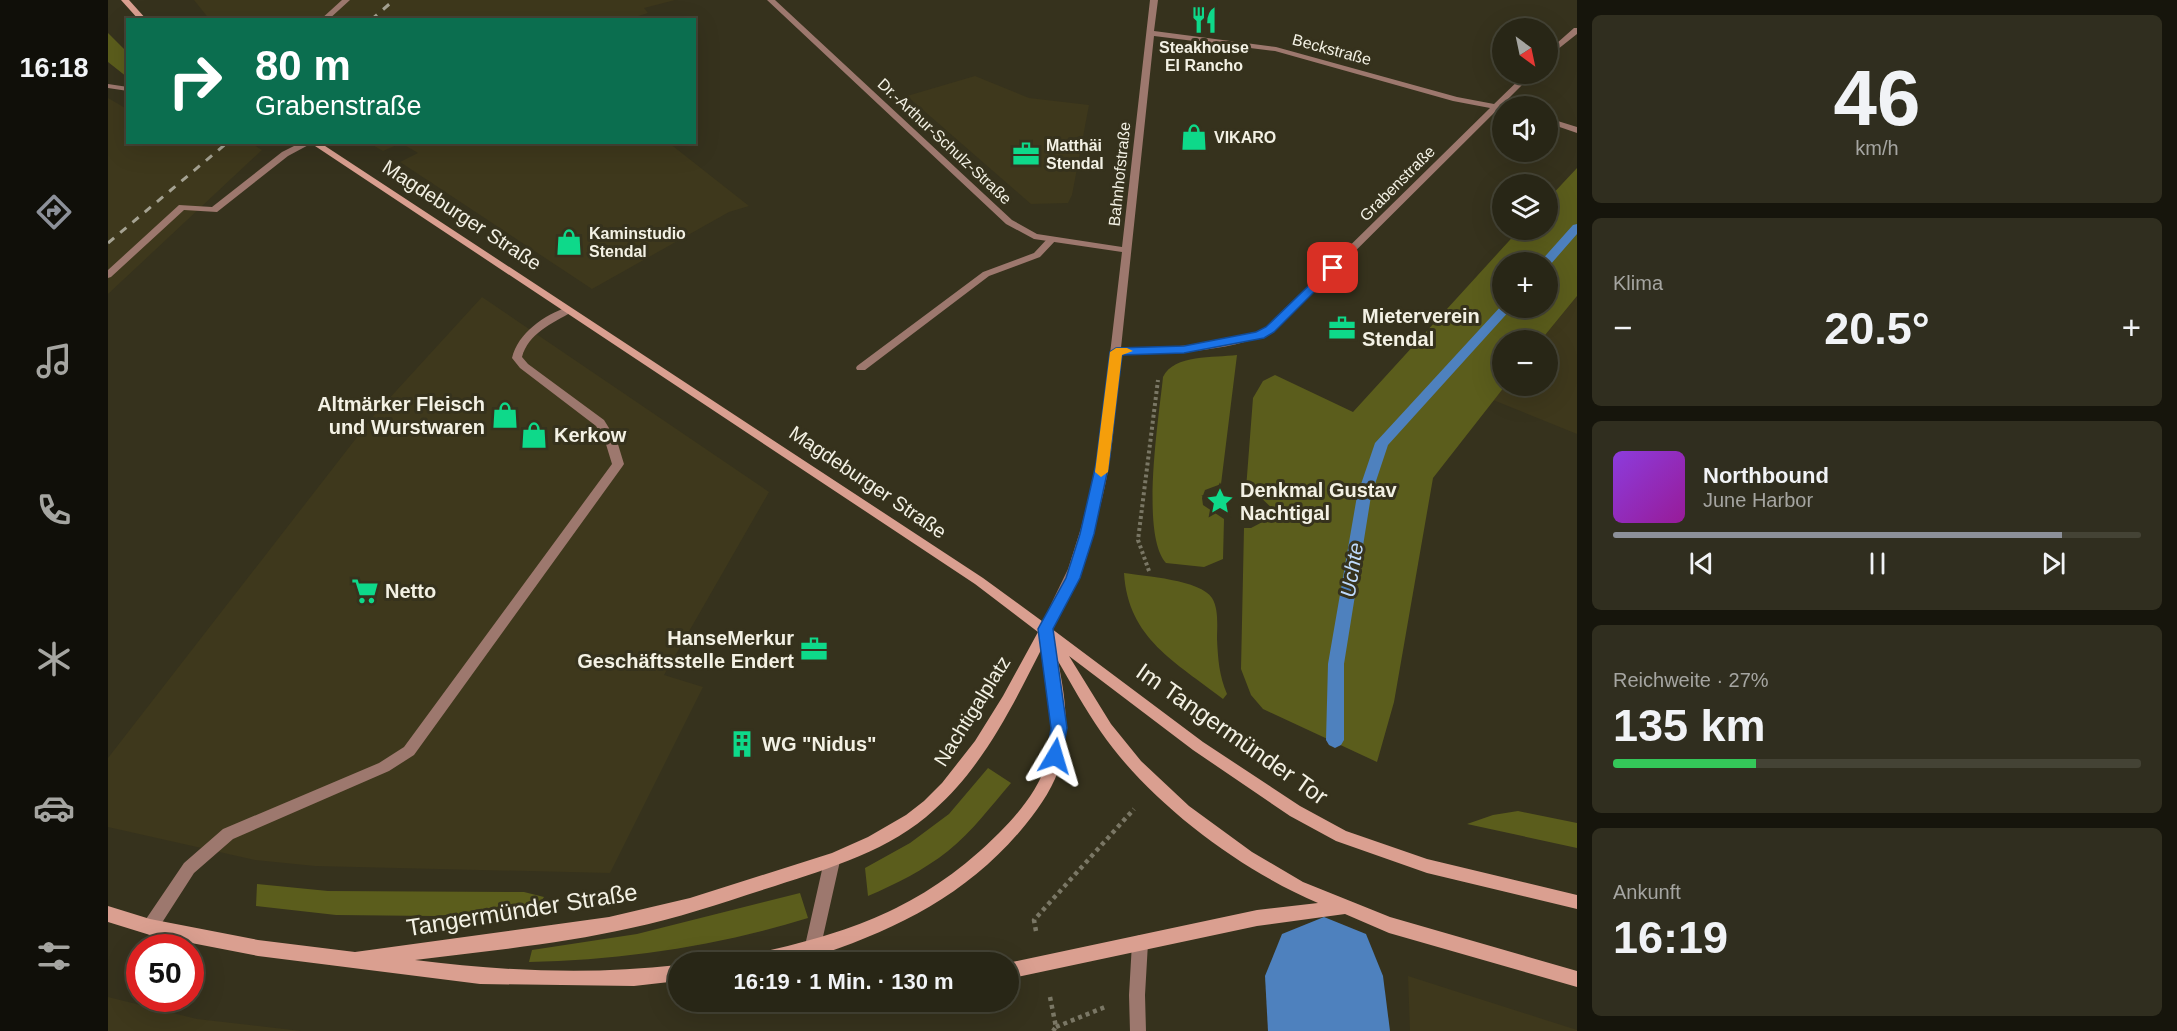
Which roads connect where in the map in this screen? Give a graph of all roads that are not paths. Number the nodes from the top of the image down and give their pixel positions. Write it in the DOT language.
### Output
graph roads {
  1 [pos="125,0"];
  2 [pos="346,0"];
  3 [pos="771,0"];
  4 [pos="1154,0"];
  5 [pos="142,18"];
  6 [pos="325,18"];
  7 [pos="1577,30"];
  8 [pos="1150,33"];
  9 [pos="1558,46"];
  10 [pos="1520,84"];
  11 [pos="108,86"];
  12 [pos="126,89"];
  13 [pos="1509,96"];
  14 [pos="1492,106"];
  15 [pos="1492,114"];
  16 [pos="1558,123"];
  17 [pos="1577,130"];
  18 [pos="308,144"];
  19 [pos="315,144"];
  20 [pos="1051,240"];
  21 [pos="1125,250"];
  22 [pos="108,275"];
  23 [pos="568,310"];
  24 [pos="1116,352"];
  25 [pos="861,368"];
  26 [pos="1046,629"];
  27 [pos="832,861"];
  28 [pos="1577,902"];
  29 [pos="1347,907"];
  30 [pos="108,914"];
  31 [pos="150,927"];
  32 [pos="1140,943"];
  33 [pos="818,952"];
  34 [pos="827,952"];
  35 [pos="358,959"];
  36 [pos="1019,969"];
  37 [pos="668,974"];
  38 [pos="1577,979"];
  39 [pos="1138,1031"];
  1 -- 5 [label="main road"];
  2 -- 6 [label="street"];
  3 -- 20 [label="street, Dr.-Arthur-Schulz-Straße"];
  4 -- 8 [label="street, Bahnhofstraße"];
  7 -- 9 [label="street"];
  8 -- 14 [label="street, Beckstraße"];
  8 -- 21 [label="street, Bahnhofstraße"];
  10 -- 13 [label="street, Grabenstraße"];
  11 -- 12 [label="street"];
  15 -- 24 [label="street, Grabenstraße"];
  16 -- 17 [label="street"];
  18 -- 22 [label="street"];
  19 -- 23 [label="main road, Magdeburger Straße"];
  20 -- 21 [label="street, Dr.-Arthur-Schulz-Straße"];
  20 -- 25 [label="street"];
  21 -- 24 [label="street, Bahnhofstraße"];
  23 -- 26 [label="main road, Magdeburger Straße"];
  23 -- 31 [label="street"];
  24 -- 26 [label="street, Nachtigalplatz"];
  26 -- 27 [label="main road, Nachtigalplatz"];
  26 -- 28 [label="main road, Im Tangermünder Tor"];
  26 -- 29 [label="main road, Magdeburger Straße"];
  26 -- 34 [label="main road"];
  27 -- 33 [label="street"];
  27 -- 35 [label="main road, Tangermünder Straße"];
  29 -- 32 [label="main road"];
  29 -- 38 [label="main road"];
  30 -- 31 [label="main road, Tangermünder Straße"];
  31 -- 35 [label="main road, Tangermünder Straße"];
  32 -- 36 [label="main road"];
  32 -- 39 [label="street"];
  35 -- 37 [label="main road, Tangermünder Straße"];
}
